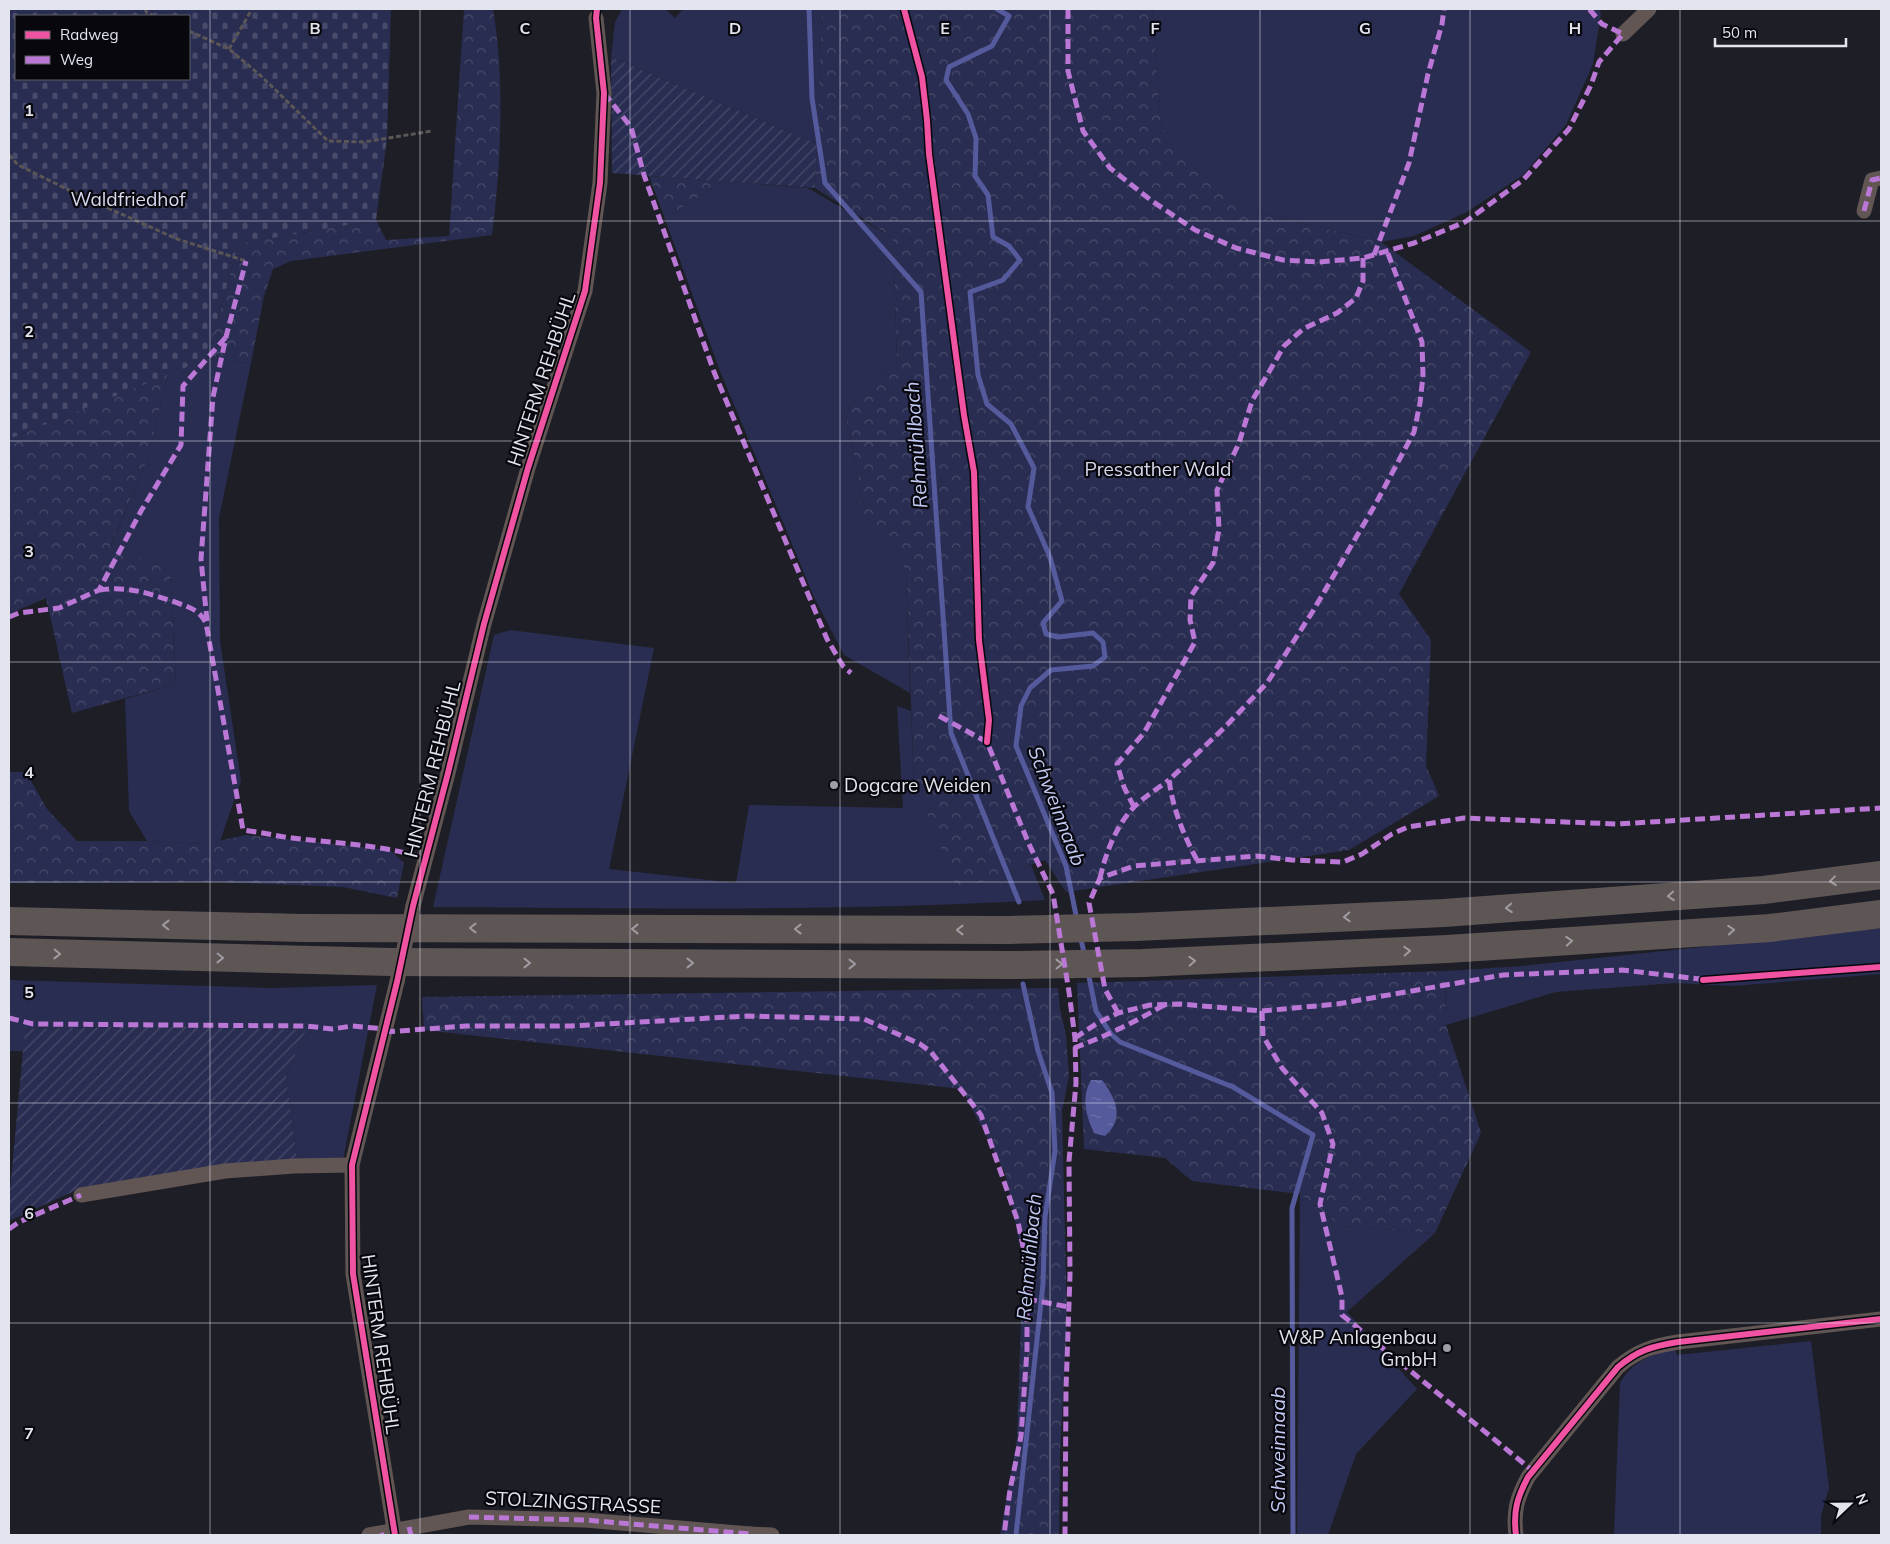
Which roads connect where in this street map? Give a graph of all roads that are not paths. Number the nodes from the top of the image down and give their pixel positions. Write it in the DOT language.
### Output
graph roads {
  1 [pos="1649,9"];
  2 [pos="596,18"];
  3 [pos="1623,34"];
  4 [pos="1881,178"];
  5 [pos="1864,211"];
  6 [pos="1881,875"];
  7 [pos="1881,914"];
  8 [pos="9,921"];
  9 [pos="9,952"];
  10 [pos="352,1165"];
  11 [pos="81,1195"];
  12 [pos="1881,1319"];
  13 [pos="394,1533"];
  14 [pos="750,1534"];
  15 [pos="369,1535"];
  16 [pos="772,1535"];
  17 [pos="1516,1535"];
  1 -- 3 [label="street"];
  2 -- 10 [label="street, HINTERM REHBÜHL, bridge"];
  4 -- 5 [label="street"];
  6 -- 8 [label="highway, one-way"];
  9 -- 7 [label="highway, one-way"];
  10 -- 11 [label="street"];
  10 -- 13 [label="street, HINTERM REHBÜHL"];
  12 -- 17 [label="street"];
  13 -- 14 [label="street, STOLZINGSTRASSE"];
  13 -- 15 [label="street, STOLZINGSTRASSE"];
  14 -- 16 [label="street, STOLZINGSTRASSE"];
}
